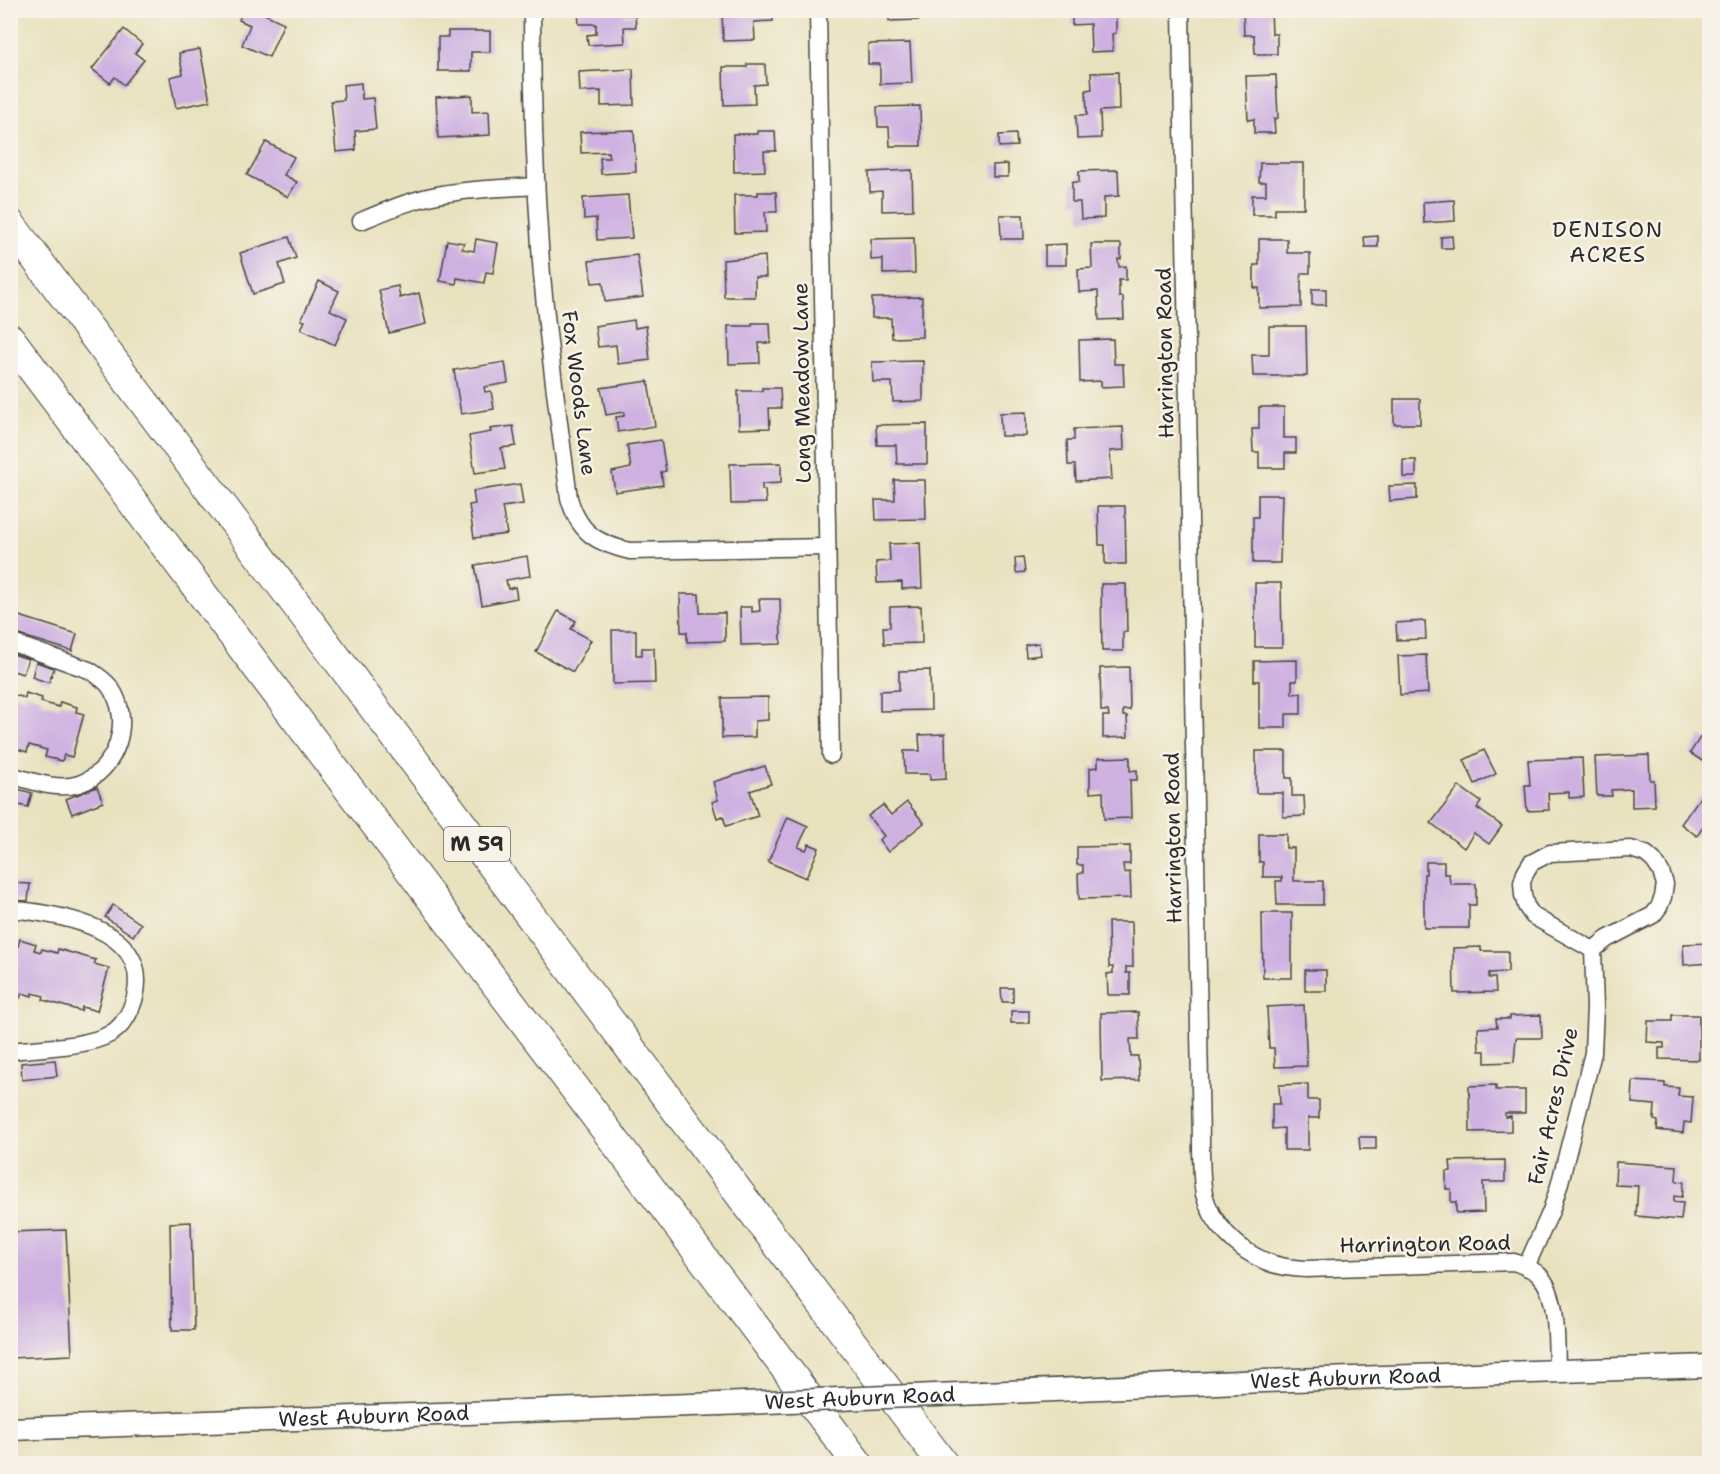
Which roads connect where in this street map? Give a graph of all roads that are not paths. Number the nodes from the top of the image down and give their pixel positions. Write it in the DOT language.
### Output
graph roads {
  1 [pos="532,10"];
  2 [pos="818,10"];
  3 [pos="1181,10"];
  4 [pos="536,186"];
  5 [pos="361,221"];
  6 [pos="10,224"];
  7 [pos="10,339"];
  8 [pos="827,547"];
  9 [pos="10,642"];
  10 [pos="831,755"];
  11 [pos="10,775"];
  12 [pos="10,909"];
  13 [pos="1593,950"];
  14 [pos="10,1051"];
  15 [pos="1526,1267"];
  16 [pos="1710,1366"];
  17 [pos="1557,1371"];
  18 [pos="10,1429"];
  19 [pos="858,1464"];
  20 [pos="943,1464"];
  1 -- 4 [label="street, Fox Woods Lane"];
  2 -- 8 [label="street, Long Meadow Lane"];
  3 -- 15 [label="street, Harrington Road"];
  4 -- 5 [label="street"];
  4 -- 8 [label="street, Fox Woods Lane"];
  6 -- 20 [label="highway, M 59"];
  7 -- 19 [label="highway"];
  8 -- 10 [label="street, Long Meadow Lane"];
  9 -- 11 [label="street"];
  12 -- 14 [label="street"];
  13 -- 13 [label="street"];
  13 -- 15 [label="street, Fair Acres Drive"];
  15 -- 17 [label="street, Harrington Road"];
  16 -- 17 [label="main road, West Auburn Road"];
  17 -- 18 [label="main road, West Auburn Road, bridge"];
}
